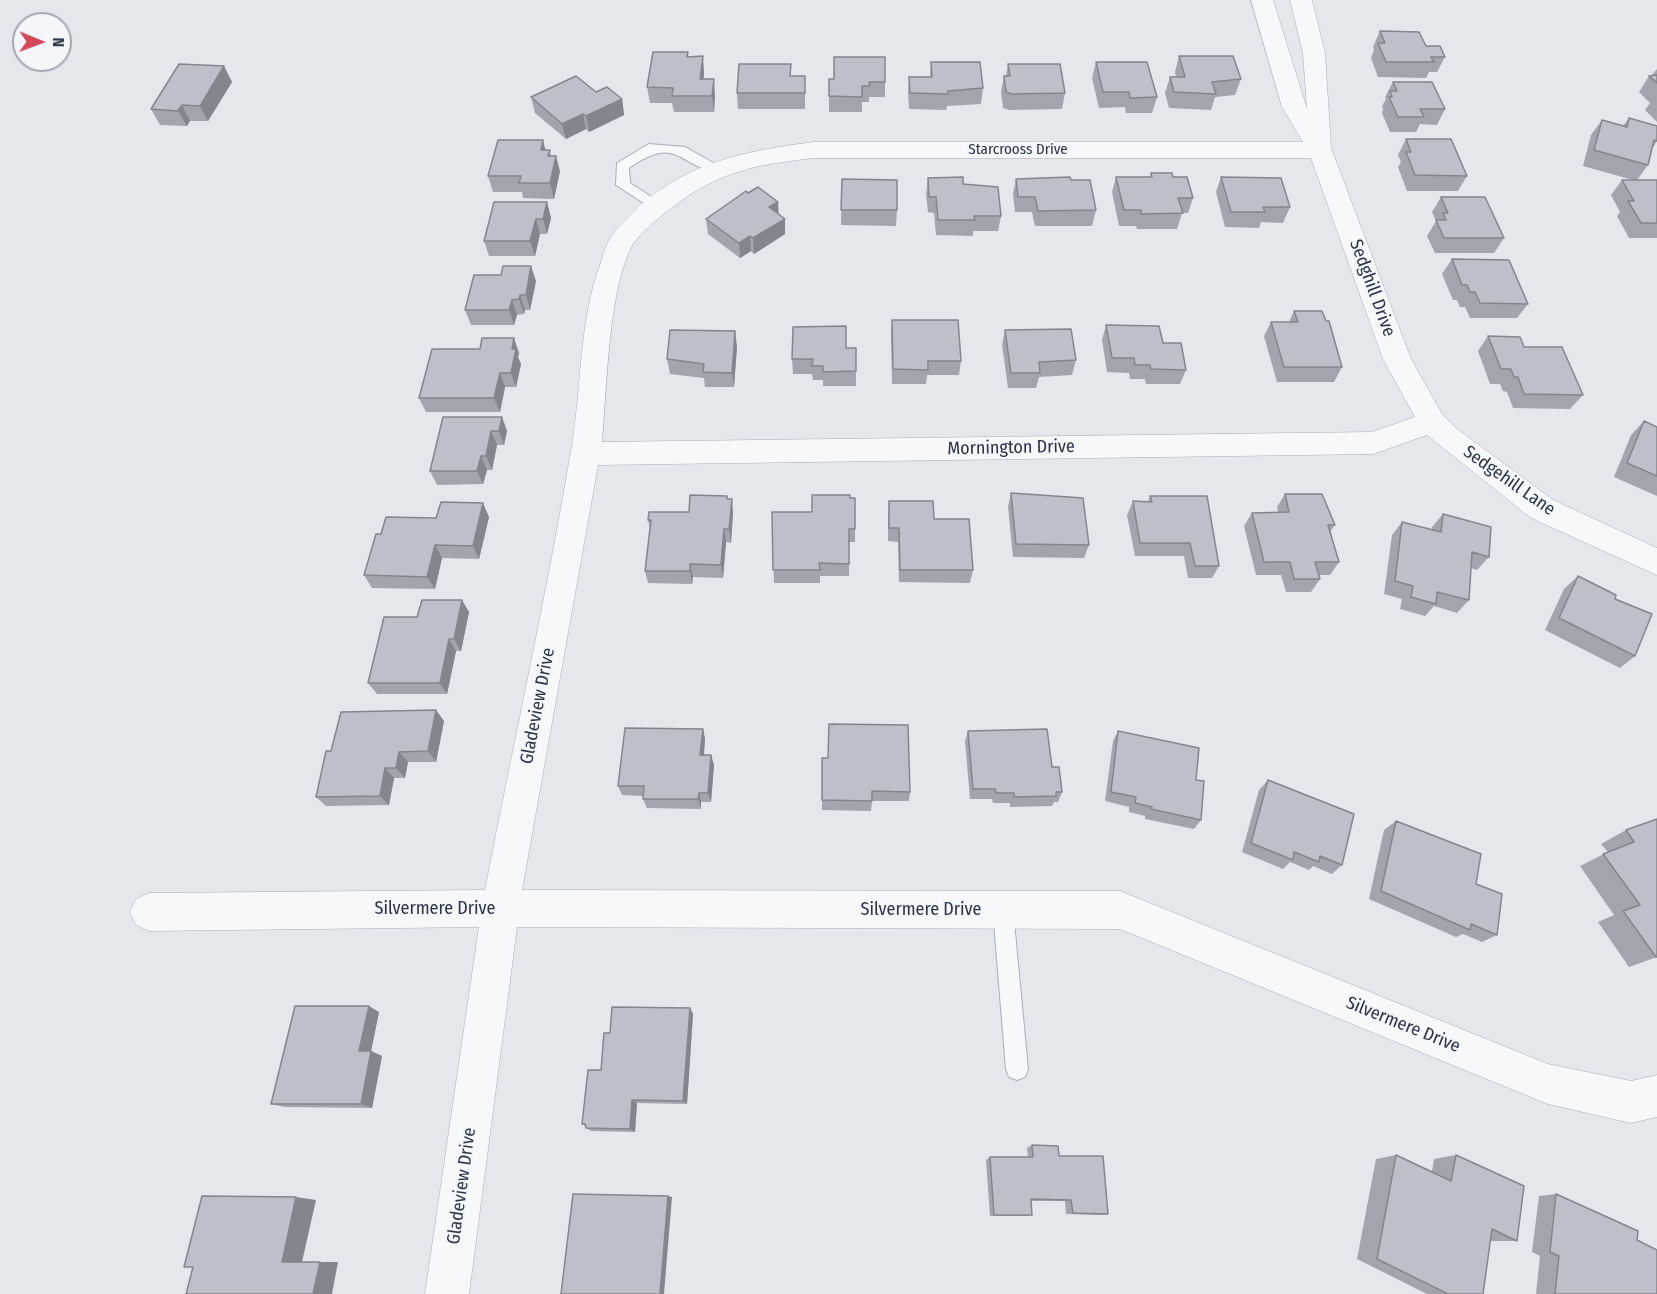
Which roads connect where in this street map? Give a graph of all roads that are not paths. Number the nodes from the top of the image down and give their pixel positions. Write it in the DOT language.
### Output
graph roads {
  1 [pos="1262,0"];
  2 [pos="1301,0"];
  3 [pos="1320,150"];
  4 [pos="717,169"];
  5 [pos="658,206"];
  6 [pos="1432,422"];
  7 [pos="585,454"];
  8 [pos="1657,562"];
  9 [pos="500,909"];
  10 [pos="1003,910"];
  11 [pos="149,912"];
  12 [pos="1017,1070"];
  13 [pos="1657,1096"];
  14 [pos="447,1294"];
  1 -- 3 [label="street, Sedghill Drive"];
  2 -- 3 [label="street, Sedghill Drive"];
  3 -- 4 [label="street, Starcrooss Drive"];
  3 -- 6 [label="street, Sedghill Drive"];
  4 -- 5 [label="street, Gladeview Drive"];
  4 -- 5 [label="lane"];
  5 -- 7 [label="street, Gladeview Drive"];
  6 -- 7 [label="street, Mornington Drive"];
  6 -- 8 [label="street, Sedgehill Lane"];
  7 -- 9 [label="street, Gladeview Drive"];
  9 -- 10 [label="street, Silvermere Drive"];
  9 -- 11 [label="street, Silvermere Drive"];
  9 -- 14 [label="street, Gladeview Drive"];
  10 -- 12 [label="lane"];
  10 -- 13 [label="street, Silvermere Drive"];
}
